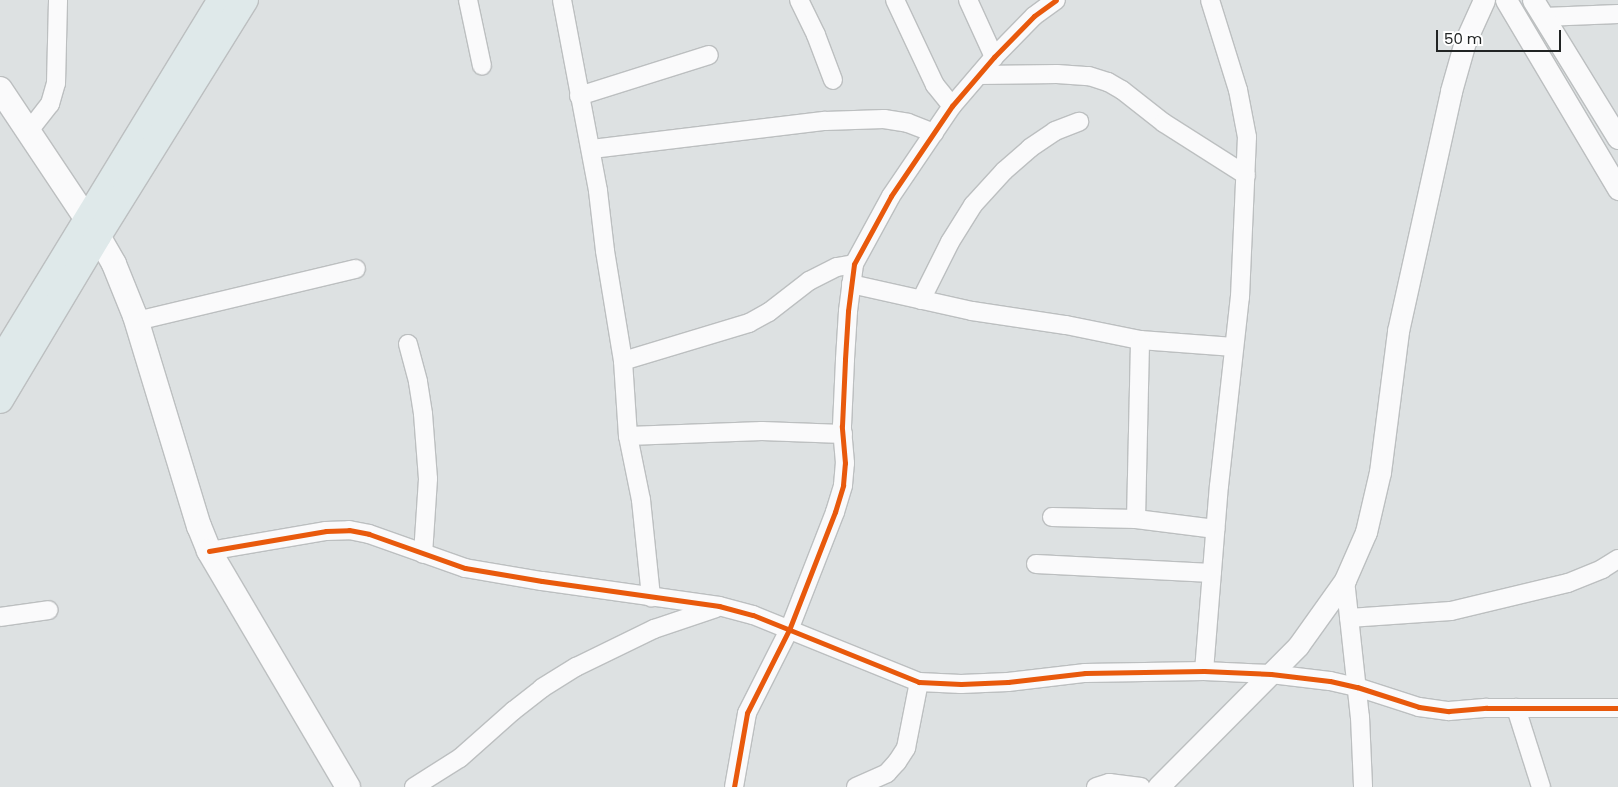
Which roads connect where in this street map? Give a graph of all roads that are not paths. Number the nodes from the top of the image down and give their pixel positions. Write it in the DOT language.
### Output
graph roads {
  1 [pos="58,0"];
  2 [pos="221,0"];
  3 [pos="245,0"];
  4 [pos="468,0"];
  5 [pos="562,0"];
  6 [pos="799,0"];
  7 [pos="895,0"];
  8 [pos="968,0"];
  9 [pos="1056,0"];
  10 [pos="1210,0"];
  11 [pos="1484,0"];
  12 [pos="1506,0"];
  13 [pos="1538,9"];
  14 [pos="1618,14"];
  15 [pos="709,55"];
  16 [pos="994,56"];
  17 [pos="482,66"];
  18 [pos="979,75"];
  19 [pos="833,80"];
  20 [pos="0,89"];
  21 [pos="579,96"];
  22 [pos="952,106"];
  23 [pos="1079,122"];
  24 [pos="28,132"];
  25 [pos="934,133"];
  26 [pos="1618,138"];
  27 [pos="592,149"];
  28 [pos="1246,175"];
  29 [pos="1618,190"];
  30 [pos="92,227"];
  31 [pos="854,264"];
  32 [pos="356,269"];
  33 [pos="851,284"];
  34 [pos="921,300"];
  35 [pos="137,321"];
  36 [pos="1140,340"];
  37 [pos="408,344"];
  38 [pos="1234,347"];
  39 [pos="623,360"];
  40 [pos="0,362"];
  41 [pos="0,400"];
  42 [pos="843,434"];
  43 [pos="628,436"];
  44 [pos="1052,517"];
  45 [pos="1136,519"];
  46 [pos="1215,529"];
  47 [pos="209,551"];
  48 [pos="423,554"];
  49 [pos="1618,559"];
  50 [pos="1036,564"];
  51 [pos="1212,573"];
  52 [pos="1345,580"];
  53 [pos="651,597"];
  54 [pos="719,606"];
  55 [pos="49,610"];
  56 [pos="0,617"];
  57 [pos="1349,618"];
  58 [pos="789,630"];
  59 [pos="1204,671"];
  60 [pos="1271,674"];
  61 [pos="919,682"];
  62 [pos="1357,687"];
  63 [pos="1516,708"];
  64 [pos="1618,708"];
  65 [pos="348,787"];
  66 [pos="414,787"];
  67 [pos="734,787"];
  68 [pos="856,787"];
  69 [pos="1096,787"];
  70 [pos="1141,787"];
  71 [pos="1158,787"];
  72 [pos="1363,787"];
  73 [pos="1541,787"];
  1 -- 24 [label="street"];
  2 -- 30 [label="main road"];
  3 -- 30 [label="main road"];
  4 -- 17 [label="street"];
  5 -- 21 [label="street"];
  6 -- 19 [label="street"];
  7 -- 22 [label="street"];
  8 -- 16 [label="street"];
  9 -- 16 [label="street"];
  10 -- 28 [label="street"];
  11 -- 52 [label="street"];
  12 -- 29 [label="street"];
  13 -- 14 [label="street"];
  13 -- 26 [label="street"];
  15 -- 21 [label="street"];
  16 -- 18 [label="street"];
  18 -- 22 [label="street"];
  18 -- 28 [label="street"];
  20 -- 24 [label="main road"];
  21 -- 27 [label="street"];
  22 -- 25 [label="street"];
  23 -- 34 [label="street"];
  24 -- 30 [label="main road"];
  25 -- 27 [label="street"];
  25 -- 31 [label="street"];
  27 -- 39 [label="street"];
  28 -- 38 [label="street"];
  30 -- 35 [label="main road"];
  30 -- 40 [label="main road"];
  30 -- 41 [label="main road"];
  31 -- 33 [label="street"];
  31 -- 39 [label="street"];
  32 -- 35 [label="street"];
  33 -- 34 [label="street"];
  33 -- 42 [label="street"];
  34 -- 36 [label="street"];
  35 -- 47 [label="main road"];
  36 -- 38 [label="street"];
  36 -- 45 [label="street"];
  37 -- 48 [label="street"];
  38 -- 46 [label="street"];
  39 -- 43 [label="street"];
  42 -- 43 [label="street"];
  42 -- 58 [label="street"];
  43 -- 53 [label="street"];
  44 -- 45 [label="street"];
  45 -- 46 [label="street"];
  46 -- 51 [label="street"];
  47 -- 48 [label="street"];
  47 -- 65 [label="main road"];
  48 -- 53 [label="street"];
  49 -- 57 [label="street"];
  50 -- 51 [label="street"];
  51 -- 59 [label="street"];
  52 -- 57 [label="street"];
  52 -- 60 [label="street"];
  53 -- 54 [label="street"];
  54 -- 58 [label="street"];
  54 -- 66 [label="street"];
  55 -- 56 [label="street"];
  57 -- 62 [label="street"];
  58 -- 61 [label="street"];
  58 -- 67 [label="street"];
  59 -- 60 [label="street"];
  59 -- 61 [label="street"];
  60 -- 62 [label="street"];
  60 -- 71 [label="street"];
  61 -- 68 [label="street"];
  62 -- 63 [label="street"];
  62 -- 72 [label="street"];
  63 -- 64 [label="street"];
  63 -- 73 [label="street"];
  69 -- 70 [label="street"];
}
